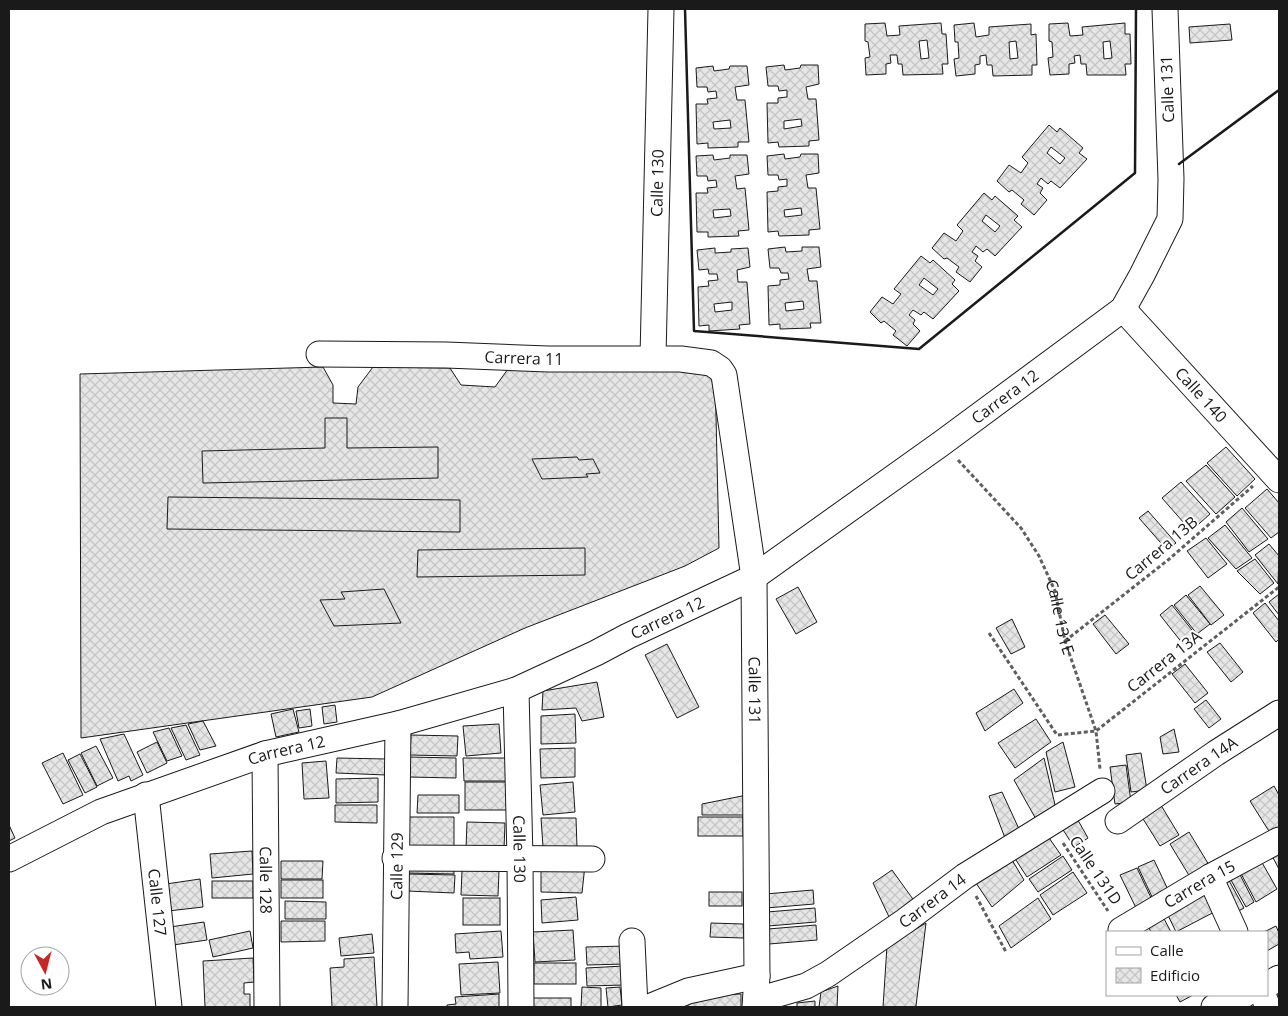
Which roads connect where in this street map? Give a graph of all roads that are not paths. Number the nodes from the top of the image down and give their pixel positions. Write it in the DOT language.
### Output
graph roads {
  1 [pos="661,9"];
  2 [pos="1165,9"];
  3 [pos="1169,168"];
  4 [pos="1124,309"];
  5 [pos="319,354"];
  6 [pos="653,358"];
  7 [pos="724,376"];
  8 [pos="1275,476"];
  9 [pos="754,577"];
  10 [pos="516,690"];
  11 [pos="1279,712"];
  12 [pos="398,724"];
  13 [pos="265,754"];
  14 [pos="1102,791"];
  15 [pos="146,795"];
  16 [pos="1118,821"];
  17 [pos="1279,840"];
  18 [pos="395,858"];
  19 [pos="9,859"];
  20 [pos="520,859"];
  21 [pos="592,859"];
  22 [pos="1210,877"];
  23 [pos="1121,930"];
  24 [pos="1235,931"];
  25 [pos="632,941"];
  26 [pos="1279,978"];
  27 [pos="1268,984"];
  28 [pos="756,994"];
  29 [pos="1242,996"];
  30 [pos="169,1007"];
  31 [pos="267,1007"];
  32 [pos="395,1007"];
  33 [pos="521,1007"];
  34 [pos="635,1007"];
  35 [pos="649,1007"];
  36 [pos="1214,1007"];
  1 -- 6 [label="street, Calle 130"];
  2 -- 3 [label="street, Calle 131"];
  3 -- 4 [label="street, Carrera 12"];
  4 -- 8 [label="street, Calle 140"];
  4 -- 9 [label="street, Carrera 12"];
  5 -- 6 [label="street, Carrera 11"];
  6 -- 7 [label="street, Carrera 11"];
  7 -- 9 [label="street, Calle 131"];
  9 -- 10 [label="street, Carrera 12"];
  9 -- 28 [label="street, Calle 131"];
  10 -- 12 [label="street, Carrera 12"];
  10 -- 20 [label="street, Calle 130"];
  11 -- 16 [label="street, Carrera 14A"];
  12 -- 13 [label="street, Carrera 12"];
  12 -- 18 [label="street, Calle 129"];
  13 -- 15 [label="street, Carrera 12"];
  13 -- 31 [label="street, Calle 128"];
  14 -- 28 [label="street, Carrera 14"];
  15 -- 19 [label="street, Carrera 12"];
  15 -- 30 [label="street, Calle 127"];
  17 -- 22 [label="street, Carrera 15"];
  18 -- 20 [label="street"];
  18 -- 32 [label="street, Calle 129"];
  20 -- 21 [label="street"];
  20 -- 33 [label="street, Calle 130"];
  22 -- 23 [label="street, Carrera 15"];
  22 -- 24 [label="street"];
  25 -- 34 [label="street"];
  26 -- 27 [label="street"];
  28 -- 35 [label="street, Carrera 14"];
  29 -- 36 [label="street"];
}
